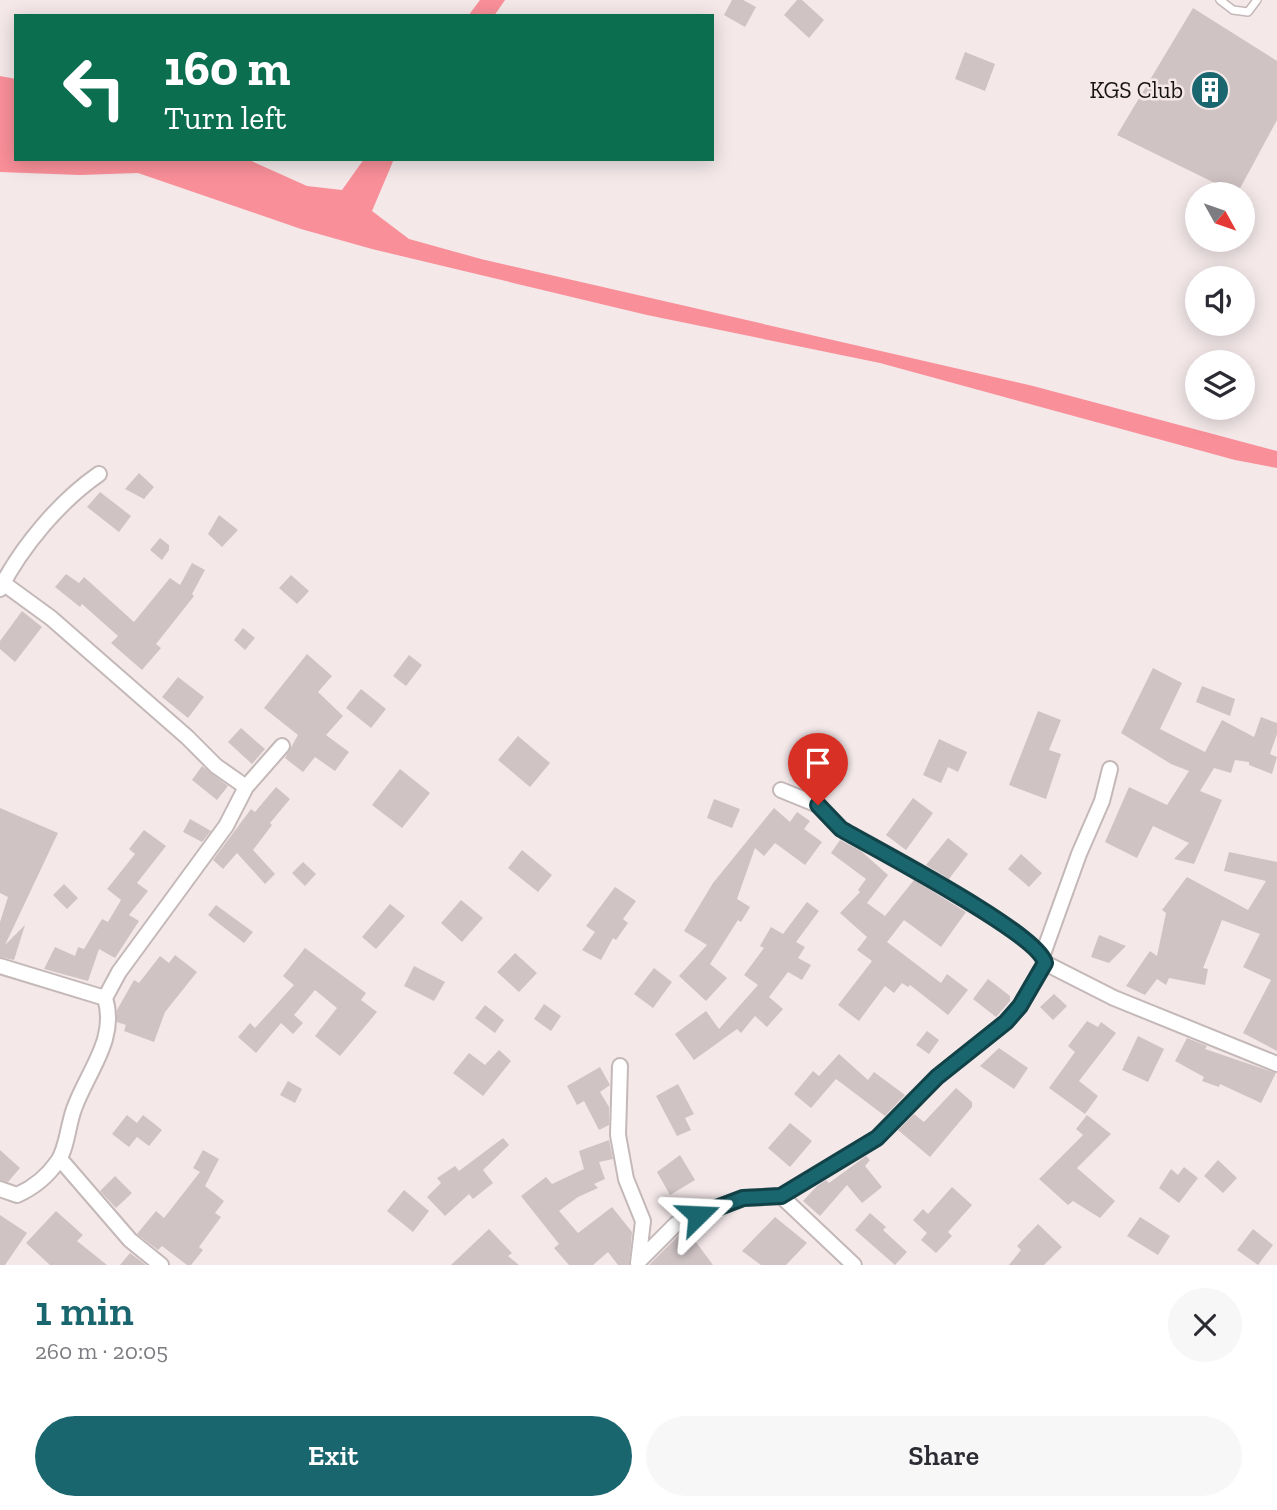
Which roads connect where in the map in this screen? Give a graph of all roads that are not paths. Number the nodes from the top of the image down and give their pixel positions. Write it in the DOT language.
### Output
graph roads {
  1 [pos="1220,0"];
  2 [pos="1257,0"];
  3 [pos="99,474"];
  4 [pos="2,586"];
  5 [pos="282,746"];
  6 [pos="1110,769"];
  7 [pos="246,787"];
  8 [pos="781,790"];
  9 [pos="1044,958"];
  10 [pos="0,966"];
  11 [pos="105,998"];
  12 [pos="1277,1063"];
  13 [pos="620,1066"];
  14 [pos="60,1159"];
  15 [pos="0,1189"];
  16 [pos="781,1196"];
  17 [pos="638,1263"];
  18 [pos="161,1265"];
  19 [pos="854,1265"];
  1 -- 2 [label="lane"];
  3 -- 4 [label="street"];
  4 -- 7 [label="street"];
  5 -- 7 [label="street"];
  6 -- 9 [label="street"];
  7 -- 11 [label="street"];
  8 -- 9 [label="street"];
  9 -- 12 [label="street"];
  9 -- 16 [label="street"];
  10 -- 11 [label="street"];
  11 -- 14 [label="street"];
  13 -- 17 [label="street"];
  14 -- 15 [label="street"];
  14 -- 18 [label="street"];
  16 -- 17 [label="street"];
  16 -- 19 [label="street"];
}
